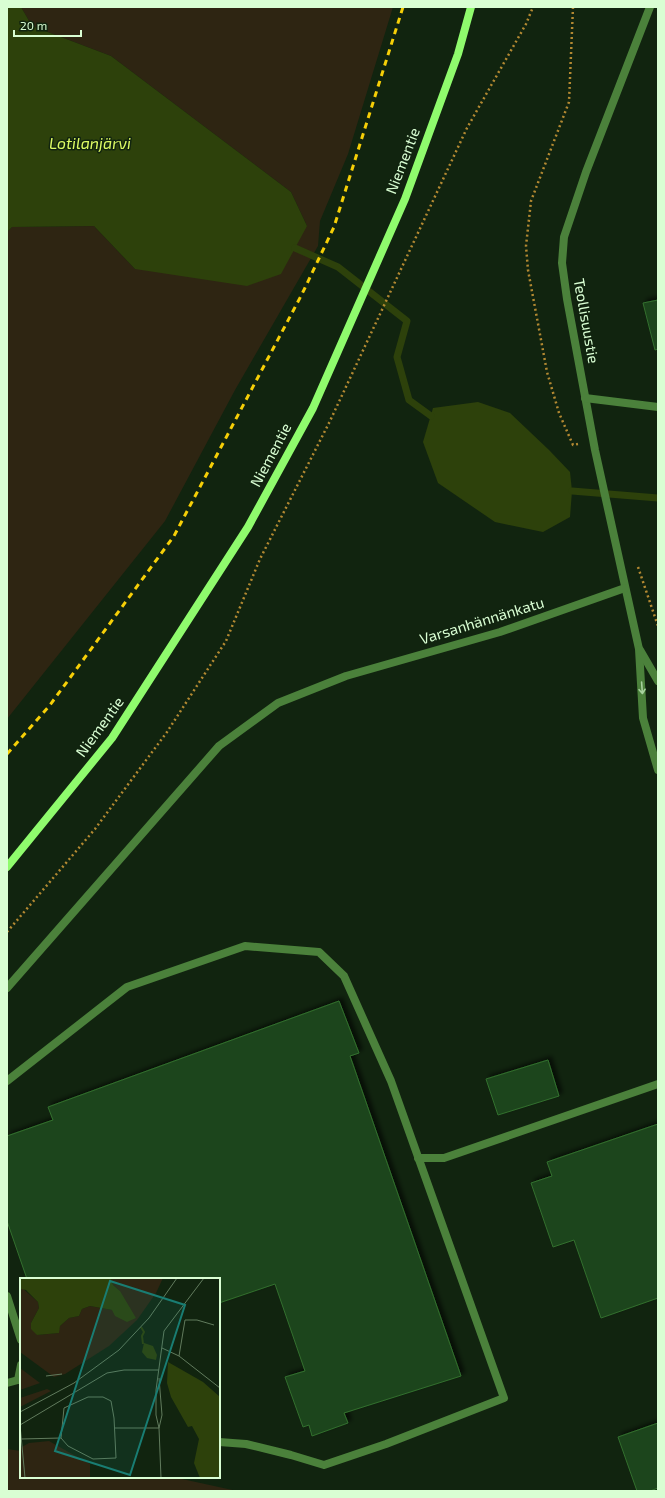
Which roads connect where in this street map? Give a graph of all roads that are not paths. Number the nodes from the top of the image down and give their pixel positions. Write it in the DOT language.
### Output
graph roads {
  1 [pos="471,7"];
  2 [pos="650,7"];
  3 [pos="585,398"];
  4 [pos="658,407"];
  5 [pos="625,588"];
  6 [pos="639,649"];
  7 [pos="658,681"];
  8 [pos="658,770"];
  9 [pos="7,867"];
  10 [pos="7,988"];
  11 [pos="7,1081"];
  12 [pos="658,1084"];
  13 [pos="418,1158"];
  14 [pos="7,1296"];
  15 [pos="20,1337"];
  16 [pos="19,1381"];
  17 [pos="7,1383"];
  18 [pos="220,1442"];
  1 -- 9 [label="main road, Niementie"];
  2 -- 3 [label="lane, Teollisuustie"];
  3 -- 4 [label="lane"];
  3 -- 5 [label="lane, Teollisuustie"];
  5 -- 6 [label="lane, Teollisuustie"];
  5 -- 10 [label="lane, Varsanhännänkatu"];
  6 -- 7 [label="lane, Teollisuustie"];
  6 -- 8 [label="lane, Teollisuustie, one-way"];
  11 -- 13 [label="lane"];
  12 -- 13 [label="lane"];
  13 -- 18 [label="lane"];
  14 -- 15 [label="lane"];
  16 -- 17 [label="lane"];
}
